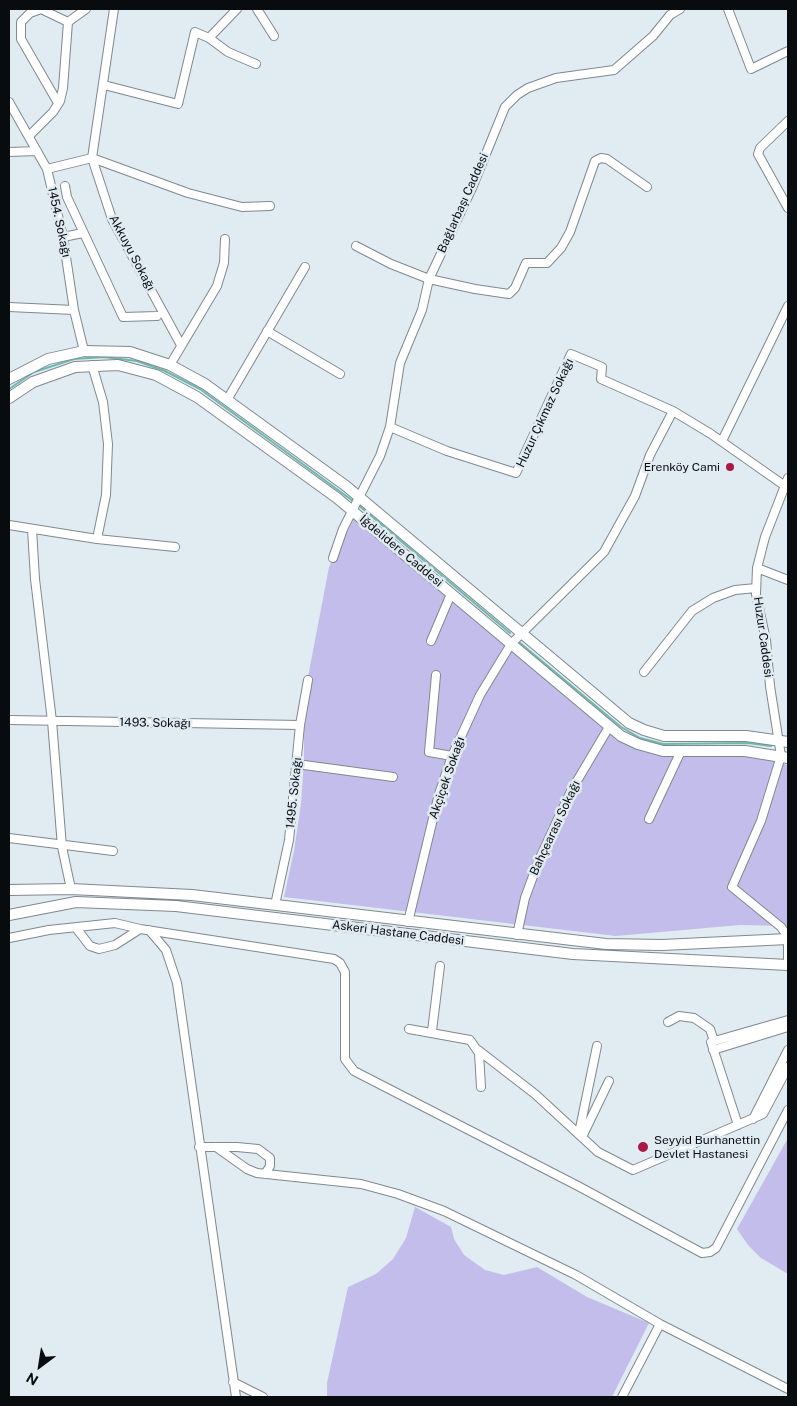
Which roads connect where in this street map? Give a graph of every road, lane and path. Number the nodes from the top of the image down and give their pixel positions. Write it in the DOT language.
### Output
graph roads {
  1 [pos="41,9"];
  2 [pos="86,9"];
  3 [pos="114,9"];
  4 [pos="237,9"];
  5 [pos="257,9"];
  6 [pos="680,9"];
  7 [pos="728,9"];
  8 [pos="68,22"];
  9 [pos="274,36"];
  10 [pos="209,38"];
  11 [pos="788,51"];
  12 [pos="256,64"];
  13 [pos="104,85"];
  14 [pos="9,102"];
  15 [pos="58,103"];
  16 [pos="788,121"];
  17 [pos="29,136"];
  18 [pos="37,151"];
  19 [pos="9,152"];
  20 [pos="92,158"];
  21 [pos="48,169"];
  22 [pos="65,186"];
  23 [pos="648,187"];
  24 [pos="270,206"];
  25 [pos="788,208"];
  26 [pos="84,232"];
  27 [pos="63,237"];
  28 [pos="225,239"];
  29 [pos="356,246"];
  30 [pos="305,267"];
  31 [pos="429,279"];
  32 [pos="788,306"];
  33 [pos="9,307"];
  34 [pos="74,310"];
  35 [pos="157,316"];
  36 [pos="267,331"];
  37 [pos="181,345"];
  38 [pos="84,350"];
  39 [pos="92,365"];
  40 [pos="170,365"];
  41 [pos="340,374"];
  42 [pos="9,379"];
  43 [pos="9,398"];
  44 [pos="227,400"];
  45 [pos="673,411"];
  46 [pos="390,427"];
  47 [pos="722,441"];
  48 [pos="787,482"];
  49 [pos="359,496"];
  50 [pos="352,510"];
  51 [pos="9,525"];
  52 [pos="32,529"];
  53 [pos="97,539"];
  54 [pos="175,547"];
  55 [pos="333,558"];
  56 [pos="757,568"];
  57 [pos="788,580"];
  58 [pos="756,588"];
  59 [pos="451,594"];
  60 [pos="521,632"];
  61 [pos="431,641"];
  62 [pos="511,644"];
  63 [pos="644,672"];
  64 [pos="436,675"];
  65 [pos="308,680"];
  66 [pos="9,720"];
  67 [pos="52,721"];
  68 [pos="300,725"];
  69 [pos="609,727"];
  70 [pos="784,741"];
  71 [pos="681,751"];
  72 [pos="452,756"];
  73 [pos="785,757"];
  74 [pos="297,764"];
  75 [pos="393,777"];
  76 [pos="649,819"];
  77 [pos="9,838"];
  78 [pos="62,846"];
  79 [pos="112,852"];
  80 [pos="71,889"];
  81 [pos="9,890"];
  82 [pos="275,905"];
  83 [pos="9,915"];
  84 [pos="408,922"];
  85 [pos="76,928"];
  86 [pos="140,929"];
  87 [pos="149,930"];
  88 [pos="517,935"];
  89 [pos="9,938"];
  90 [pos="788,939"];
  91 [pos="788,959"];
  92 [pos="788,965"];
  93 [pos="440,966"];
  94 [pos="788,1020"];
  95 [pos="668,1022"];
  96 [pos="788,1026"];
  97 [pos="409,1029"];
  98 [pos="432,1031"];
  99 [pos="714,1041"];
  100 [pos="597,1046"];
  101 [pos="478,1050"];
  102 [pos="713,1050"];
  103 [pos="788,1050"];
  104 [pos="788,1067"];
  105 [pos="608,1081"];
  106 [pos="480,1087"];
  107 [pos="788,1110"];
  108 [pos="752,1119"];
  109 [pos="738,1125"];
  110 [pos="580,1135"];
  111 [pos="199,1148"];
  112 [pos="216,1148"];
  113 [pos="265,1174"];
  114 [pos="660,1324"];
  115 [pos="233,1382"];
  116 [pos="788,1389"];
  117 [pos="236,1397"];
  118 [pos="263,1397"];
  119 [pos="622,1397"];
  1 -- 8 [label="street"];
  1 -- 15 [label="street"];
  2 -- 8 [label="street"];
  3 -- 13 [label="street, Akkuyu Sokağı"];
  4 -- 10 [label="street"];
  5 -- 9 [label="street"];
  6 -- 31 [label="street, Bağlarbaşı Caddesi"];
  7 -- 11 [label="street"];
  8 -- 15 [label="street"];
  10 -- 12 [label="street"];
  10 -- 13 [label="street"];
  13 -- 20 [label="street, Akkuyu Sokağı"];
  14 -- 17 [label="street, 1454. Sokağı"];
  15 -- 17 [label="street"];
  16 -- 25 [label="street"];
  17 -- 18 [label="street, 1454. Sokağı"];
  18 -- 19 [label="street"];
  18 -- 21 [label="street, 1454. Sokağı"];
  20 -- 21 [label="street"];
  20 -- 24 [label="street"];
  20 -- 37 [label="street, Akkuyu Sokağı"];
  21 -- 27 [label="street, 1454. Sokağı"];
  22 -- 26 [label="street"];
  23 -- 31 [label="street"];
  26 -- 27 [label="street"];
  26 -- 35 [label="street"];
  27 -- 34 [label="street, 1454. Sokağı"];
  28 -- 37 [label="street"];
  29 -- 31 [label="street"];
  30 -- 36 [label="street"];
  31 -- 46 [label="street, Bağlarbaşı Caddesi"];
  32 -- 47 [label="street"];
  33 -- 34 [label="street"];
  34 -- 38 [label="street, 1454. Sokağı"];
  36 -- 41 [label="street"];
  36 -- 44 [label="street"];
  37 -- 40 [label="street"];
  38 -- 40 [label="street, İğdelidere Caddesi"];
  38 -- 42 [label="street, İğdelidere Caddesi"];
  39 -- 43 [label="street, İğdelidere Caddesi"];
  39 -- 50 [label="street, İğdelidere Caddesi"];
  39 -- 53 [label="street"];
  40 -- 44 [label="street, İğdelidere Caddesi"];
  44 -- 49 [label="street, İğdelidere Caddesi"];
  45 -- 46 [label="street, Huzur Çıkmaz Sokağı"];
  45 -- 47 [label="street, Huzur Çıkmaz Sokağı"];
  45 -- 60 [label="street, Akçiçek Sokağı"];
  46 -- 49 [label="street, Bağlarbaşı Caddesi"];
  47 -- 48 [label="street, Huzur Çıkmaz Sokağı"];
  48 -- 56 [label="street, Huzur Caddesi"];
  49 -- 50 [label="street, Bağlarbaşı Caddesi"];
  49 -- 60 [label="street, İğdelidere Caddesi"];
  50 -- 55 [label="street, Bağlarbaşı Caddesi"];
  50 -- 59 [label="street, İğdelidere Caddesi"];
  51 -- 52 [label="street"];
  52 -- 53 [label="street"];
  52 -- 67 [label="street"];
  53 -- 54 [label="street"];
  56 -- 57 [label="street"];
  56 -- 58 [label="street, Huzur Caddesi"];
  58 -- 63 [label="street"];
  58 -- 70 [label="street, Huzur Caddesi"];
  59 -- 61 [label="street"];
  59 -- 62 [label="street, İğdelidere Caddesi"];
  60 -- 62 [label="street, Akçiçek Sokağı"];
  60 -- 70 [label="street, İğdelidere Caddesi"];
  62 -- 69 [label="street, İğdelidere Caddesi"];
  62 -- 72 [label="street, Akçiçek Sokağı"];
  64 -- 72 [label="street"];
  65 -- 68 [label="street, 1495. Sokağı"];
  66 -- 67 [label="street, 1493. Sokağı"];
  67 -- 68 [label="street, 1493. Sokağı"];
  67 -- 78 [label="street"];
  68 -- 74 [label="street, 1495. Sokağı"];
  69 -- 71 [label="street, İğdelidere Caddesi"];
  69 -- 88 [label="street, Bahçearası Sokağı"];
  70 -- 73 [label="street, Huzur Caddesi"];
  71 -- 73 [label="street, İğdelidere Caddesi"];
  71 -- 76 [label="street"];
  72 -- 84 [label="street, Akçiçek Sokağı"];
  73 -- 90 [label="street"];
  74 -- 75 [label="street"];
  74 -- 82 [label="street, 1495. Sokağı"];
  77 -- 78 [label="street"];
  78 -- 79 [label="street"];
  78 -- 80 [label="street"];
  80 -- 81 [label="street, Askeri Hastane Caddesi"];
  80 -- 82 [label="street, Askeri Hastane Caddesi"];
  82 -- 84 [label="street, Askeri Hastane Caddesi"];
  83 -- 92 [label="street, Askeri Hastane Caddesi"];
  84 -- 88 [label="street, Askeri Hastane Caddesi"];
  85 -- 86 [label="street"];
  85 -- 86 [label="street"];
  85 -- 89 [label="street"];
  86 -- 87 [label="street"];
  87 -- 107 [label="street"];
  87 -- 111 [label="street"];
  88 -- 90 [label="street, Askeri Hastane Caddesi"];
  90 -- 91 [label="street"];
  93 -- 98 [label="street"];
  94 -- 99 [label="street"];
  95 -- 99 [label="street"];
  96 -- 102 [label="street"];
  97 -- 98 [label="street"];
  98 -- 101 [label="street"];
  99 -- 102 [label="street"];
  100 -- 110 [label="street"];
  101 -- 106 [label="street"];
  101 -- 110 [label="street"];
  102 -- 109 [label="street"];
  103 -- 108 [label="street"];
  104 -- 108 [label="street"];
  105 -- 110 [label="street"];
  108 -- 109 [label="street"];
  109 -- 110 [label="street"];
  111 -- 112 [label="street"];
  111 -- 115 [label="street"];
  112 -- 113 [label="street"];
  112 -- 113 [label="street"];
  113 -- 114 [label="street"];
  114 -- 116 [label="street"];
  114 -- 119 [label="street"];
  115 -- 117 [label="street"];
  115 -- 118 [label="street"];
}
